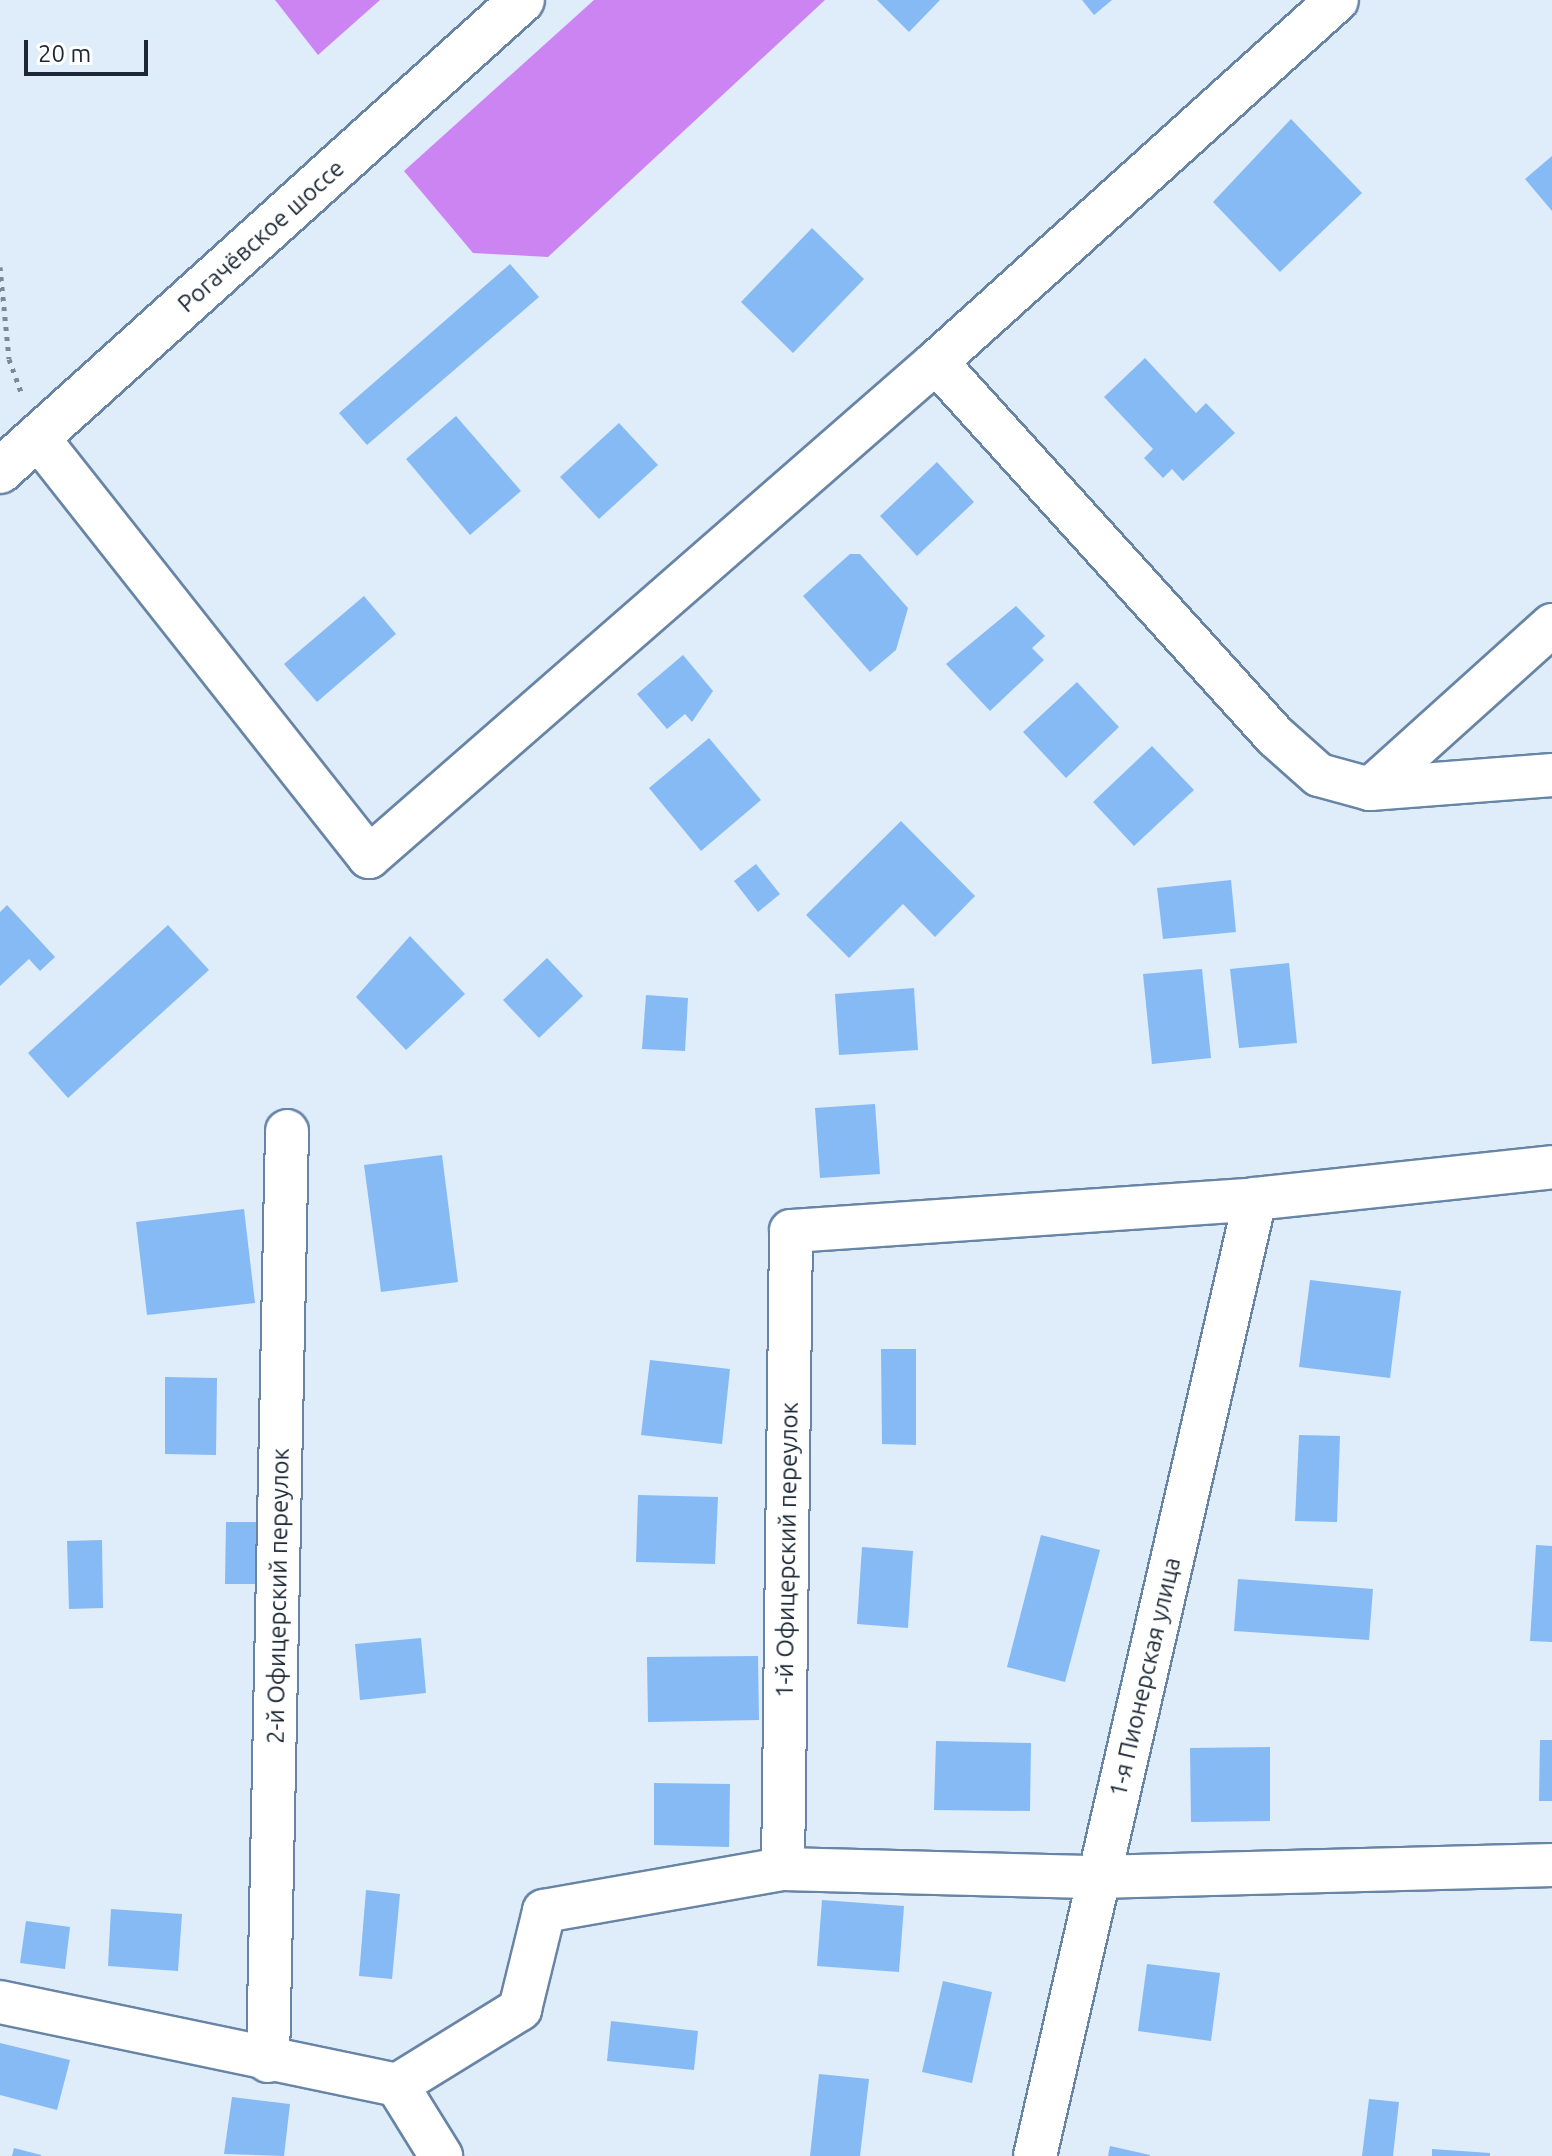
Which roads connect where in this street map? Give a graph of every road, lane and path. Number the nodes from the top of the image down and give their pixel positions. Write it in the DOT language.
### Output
graph roads {
  1 [pos="522,0"];
  2 [pos="1337,0"];
  3 [pos="0,267"];
  4 [pos="936,362"];
  5 [pos="38,438"];
  6 [pos="0,471"];
  7 [pos="1552,625"];
  8 [pos="1552,775"];
  9 [pos="1370,789"];
  10 [pos="287,1131"];
  11 [pos="1552,1167"];
  12 [pos="1255,1199"];
  13 [pos="1552,1865"];
  14 [pos="783,1869"];
  15 [pos="1099,1877"];
  16 [pos="0,2002"];
  17 [pos="268,2061"];
  18 [pos="397,2085"];
  19 [pos="442,2152"];
  20 [pos="1035,2156"];
  1 -- 5 [label="main road, Рогачёвское шоссе"];
  2 -- 4 [label="street"];
  3 -- 5 [label="path"];
  4 -- 5 [label="street"];
  4 -- 9 [label="street"];
  5 -- 6 [label="main road, Рогачёвское шоссе"];
  7 -- 9 [label="street"];
  8 -- 9 [label="street"];
  10 -- 17 [label="street, 2-й Офицерский переулок"];
  11 -- 12 [label="street"];
  12 -- 14 [label="street, 1-й Офицерский переулок"];
  12 -- 15 [label="street, 1-я Пионерская улица"];
  13 -- 15 [label="street"];
  14 -- 15 [label="street"];
  14 -- 18 [label="street"];
  15 -- 20 [label="street, 1-я Пионерская улица"];
  16 -- 17 [label="street"];
  17 -- 18 [label="street"];
  18 -- 19 [label="street"];
}
